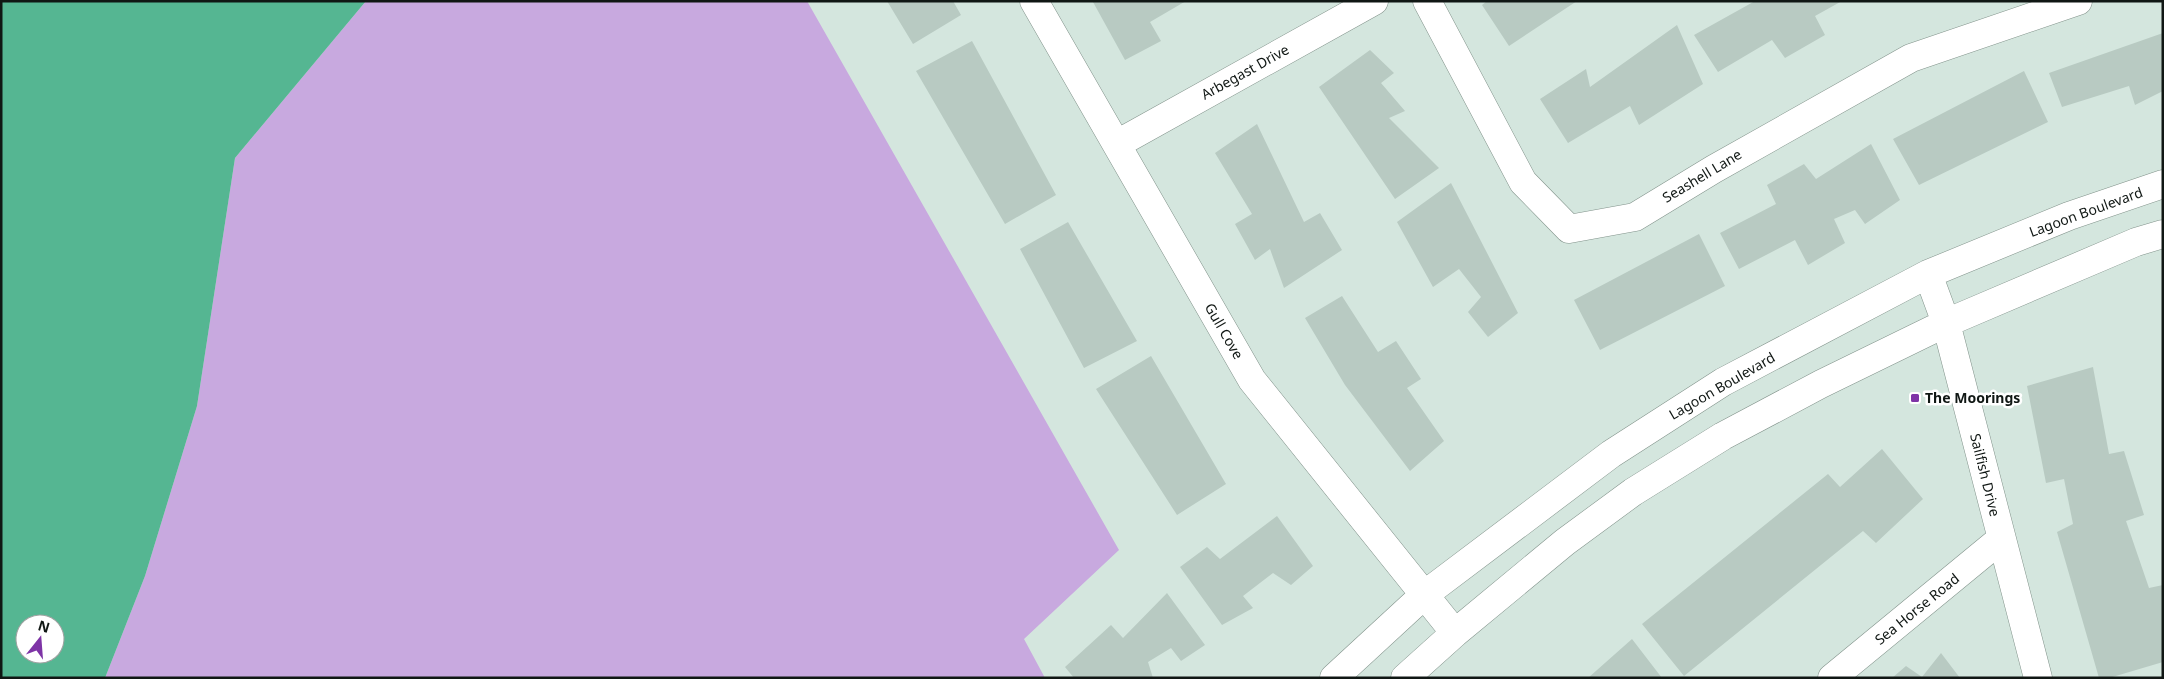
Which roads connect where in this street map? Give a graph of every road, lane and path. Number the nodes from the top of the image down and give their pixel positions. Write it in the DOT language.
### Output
graph roads {
  1 [pos="1034,1"];
  2 [pos="1374,1"];
  3 [pos="1427,1"];
  4 [pos="2078,1"];
  5 [pos="1117,144"];
  6 [pos="2163,184"];
  7 [pos="2163,234"];
  8 [pos="1928,274"];
  9 [pos="1946,323"];
  10 [pos="2001,539"];
  11 [pos="1424,595"];
  12 [pos="1455,633"];
  13 [pos="1334,678"];
  14 [pos="1405,678"];
  15 [pos="1832,678"];
  16 [pos="2038,678"];
  1 -- 5 [label="street, Gull Cove"];
  2 -- 5 [label="street, Arbegast Drive"];
  3 -- 4 [label="street, Seashell Lane"];
  5 -- 11 [label="street, Gull Cove"];
  6 -- 8 [label="street, Lagoon Boulevard"];
  7 -- 9 [label="street"];
  8 -- 9 [label="street, Sailfish Drive"];
  8 -- 11 [label="street, Lagoon Boulevard"];
  9 -- 10 [label="street, Sailfish Drive"];
  9 -- 12 [label="street"];
  10 -- 15 [label="street, Sea Horse Road"];
  10 -- 16 [label="street, Sailfish Drive"];
  11 -- 12 [label="street, Gull Cove"];
  11 -- 13 [label="street, Lagoon Boulevard"];
  12 -- 14 [label="street"];
}
